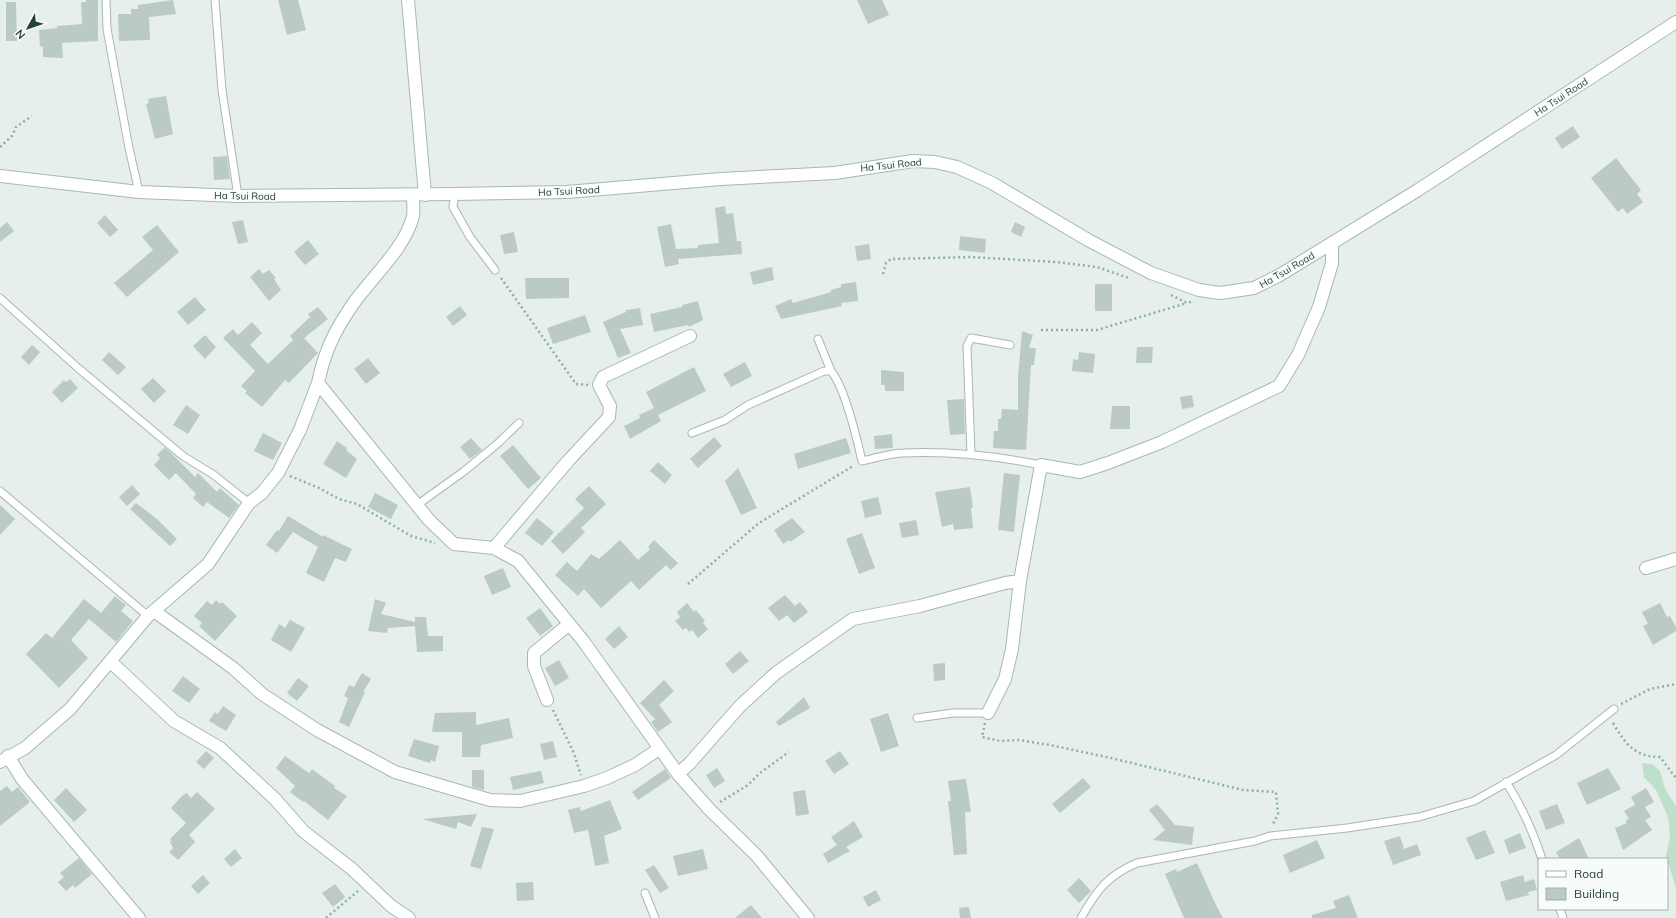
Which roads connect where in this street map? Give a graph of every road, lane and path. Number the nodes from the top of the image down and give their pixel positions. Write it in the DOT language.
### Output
graph roads {
  1 [pos="106,0"];
  2 [pos="215,0"];
  3 [pos="408,0"];
  4 [pos="1676,22"];
  5 [pos="32,116"];
  6 [pos="0,147"];
  7 [pos="0,176"];
  8 [pos="139,192"];
  9 [pos="455,194"];
  10 [pos="419,195"];
  11 [pos="238,196"];
  12 [pos="1332,243"];
  13 [pos="495,270"];
  14 [pos="883,274"];
  15 [pos="1135,279"];
  16 [pos="1199,290"];
  17 [pos="1169,294"];
  18 [pos="0,298"];
  19 [pos="1187,303"];
  20 [pos="1041,330"];
  21 [pos="690,336"];
  22 [pos="818,339"];
  23 [pos="1010,345"];
  24 [pos="831,372"];
  25 [pos="318,383"];
  26 [pos="599,385"];
  27 [pos="519,423"];
  28 [pos="692,433"];
  29 [pos="971,454"];
  30 [pos="862,461"];
  31 [pos="1041,465"];
  32 [pos="278,473"];
  33 [pos="0,491"];
  34 [pos="249,503"];
  35 [pos="417,505"];
  36 [pos="454,544"];
  37 [pos="494,548"];
  38 [pos="1676,559"];
  39 [pos="1646,568"];
  40 [pos="1020,581"];
  41 [pos="688,584"];
  42 [pos="151,613"];
  43 [pos="568,625"];
  44 [pos="111,662"];
  45 [pos="1676,684"];
  46 [pos="547,700"];
  47 [pos="1614,709"];
  48 [pos="988,713"];
  49 [pos="1607,714"];
  50 [pos="917,718"];
  51 [pos="982,737"];
  52 [pos="659,749"];
  53 [pos="789,752"];
  54 [pos="4,759"];
  55 [pos="678,774"];
  56 [pos="1676,778"];
  57 [pos="1506,782"];
  58 [pos="584,786"];
  59 [pos="709,809"];
  60 [pos="1270,836"];
  61 [pos="1542,858"];
  62 [pos="366,884"];
  63 [pos="644,894"];
  64 [pos="138,918"];
  65 [pos="326,918"];
  66 [pos="409,918"];
  67 [pos="655,918"];
  68 [pos="808,918"];
  69 [pos="1081,918"];
  1 -- 8 [label="lane"];
  2 -- 11 [label="lane"];
  3 -- 10 [label="street"];
  4 -- 12 [label="street, Ha Tsui Road"];
  5 -- 6 [label="path"];
  7 -- 8 [label="street, Ha Tsui Road"];
  8 -- 11 [label="street, Ha Tsui Road"];
  9 -- 10 [label="street, Ha Tsui Road"];
  9 -- 13 [label="lane"];
  9 -- 16 [label="street, Ha Tsui Road"];
  10 -- 11 [label="street, Ha Tsui Road"];
  10 -- 25 [label="street"];
  12 -- 16 [label="street, Ha Tsui Road"];
  12 -- 31 [label="street"];
  13 -- 26 [label="path"];
  14 -- 15 [label="path"];
  16 -- 19 [label="path"];
  17 -- 19 [label="path"];
  18 -- 34 [label="lane"];
  19 -- 20 [label="path"];
  21 -- 26 [label="street"];
  22 -- 24 [label="lane"];
  23 -- 29 [label="lane"];
  24 -- 28 [label="lane"];
  24 -- 30 [label="lane"];
  25 -- 32 [label="street"];
  25 -- 35 [label="street"];
  26 -- 37 [label="street"];
  27 -- 35 [label="lane"];
  29 -- 30 [label="lane"];
  29 -- 31 [label="lane"];
  30 -- 41 [label="path"];
  31 -- 40 [label="street"];
  32 -- 34 [label="street"];
  32 -- 36 [label="path"];
  33 -- 42 [label="lane"];
  34 -- 42 [label="street"];
  35 -- 36 [label="street"];
  36 -- 37 [label="street"];
  37 -- 43 [label="street"];
  38 -- 39 [label="street"];
  40 -- 48 [label="street"];
  40 -- 55 [label="street"];
  42 -- 44 [label="street"];
  42 -- 58 [label="street"];
  43 -- 46 [label="street"];
  43 -- 52 [label="street"];
  44 -- 54 [label="street"];
  44 -- 62 [label="street"];
  45 -- 47 [label="path"];
  46 -- 58 [label="path"];
  47 -- 49 [label="lane"];
  48 -- 50 [label="lane"];
  49 -- 56 [label="path"];
  49 -- 57 [label="lane"];
  51 -- 60 [label="path"];
  52 -- 55 [label="street"];
  52 -- 58 [label="street"];
  53 -- 59 [label="path"];
  54 -- 64 [label="street"];
  55 -- 59 [label="street"];
  57 -- 60 [label="lane"];
  57 -- 61 [label="lane"];
  59 -- 68 [label="street"];
  60 -- 69 [label="lane"];
  62 -- 65 [label="path"];
  62 -- 66 [label="street"];
  63 -- 67 [label="lane"];
}
